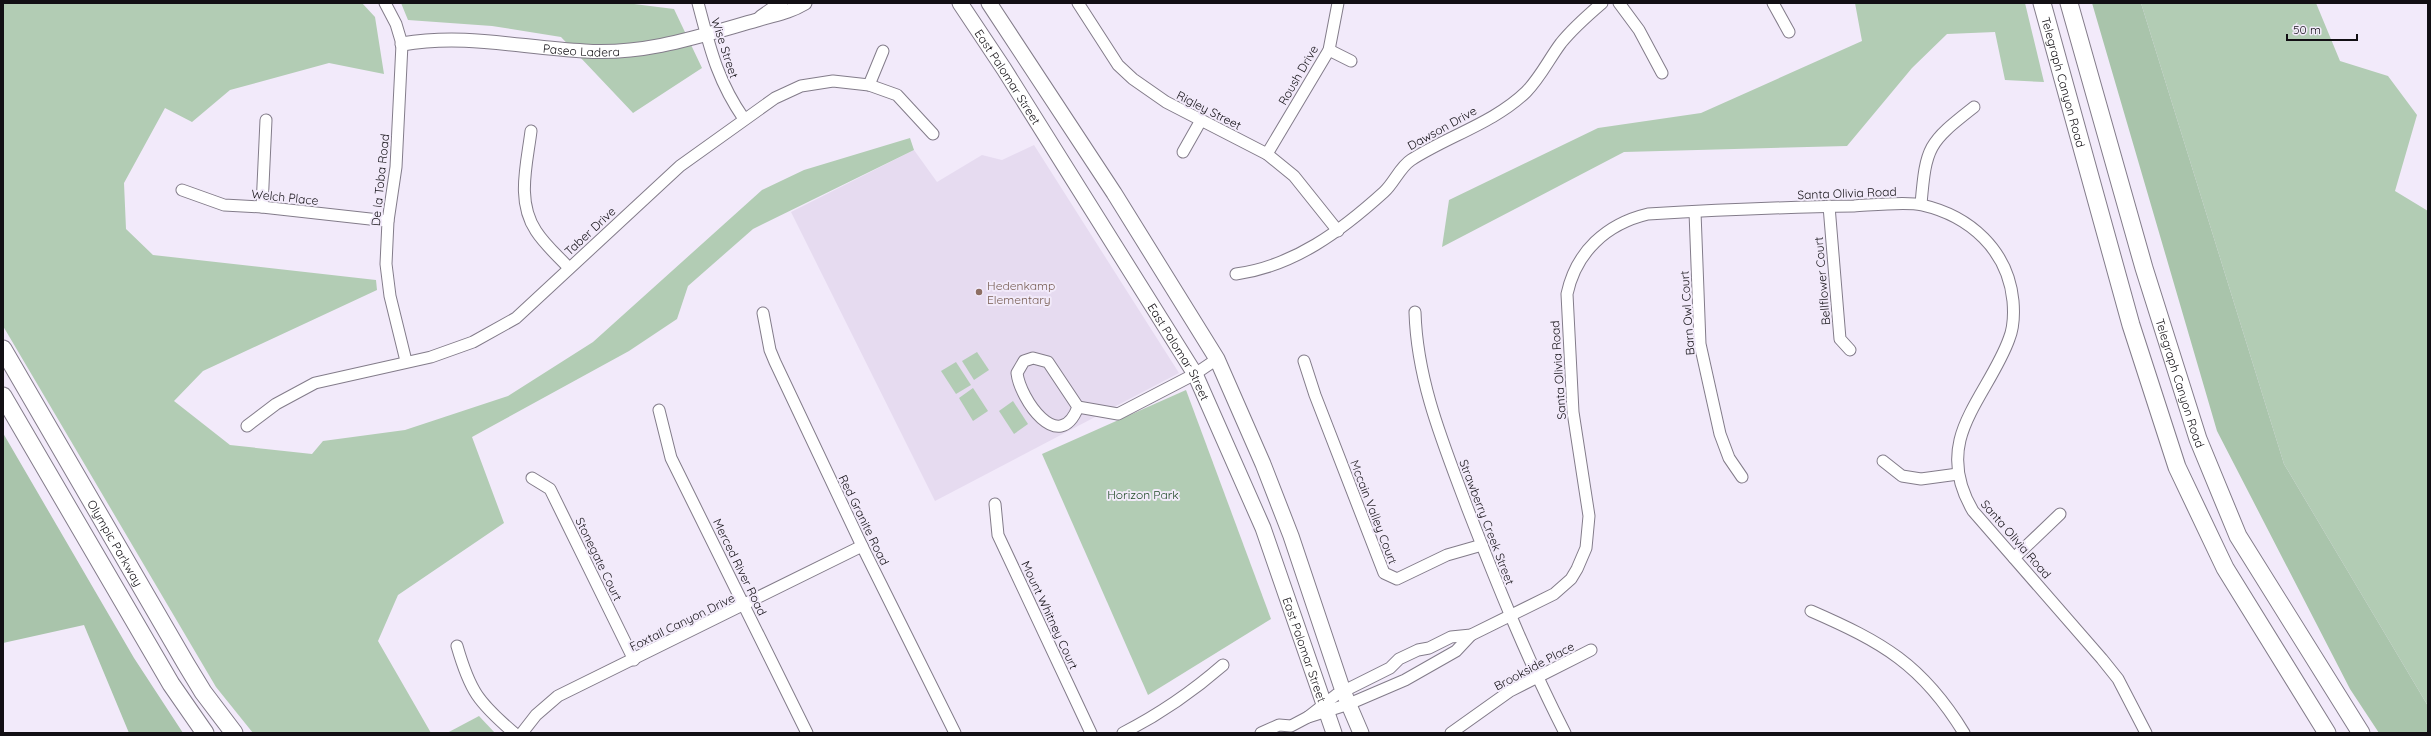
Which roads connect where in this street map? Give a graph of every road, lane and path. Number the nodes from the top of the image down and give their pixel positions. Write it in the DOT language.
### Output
graph roads {
  1 [pos="385,3"];
  2 [pos="698,3"];
  3 [pos="781,3"];
  4 [pos="805,3"];
  5 [pos="960,3"];
  6 [pos="989,3"];
  7 [pos="1078,3"];
  8 [pos="1338,3"];
  9 [pos="1602,3"];
  10 [pos="1619,3"];
  11 [pos="1773,3"];
  12 [pos="2042,3"];
  13 [pos="2069,3"];
  14 [pos="758,19"];
  15 [pos="1789,32"];
  16 [pos="707,35"];
  17 [pos="402,44"];
  18 [pos="1329,50"];
  19 [pos="883,51"];
  20 [pos="1351,61"];
  21 [pos="1662,73"];
  22 [pos="869,85"];
  23 [pos="1974,107"];
  24 [pos="744,119"];
  25 [pos="266,120"];
  26 [pos="1200,122"];
  27 [pos="531,131"];
  28 [pos="933,134"];
  29 [pos="1183,152"];
  30 [pos="1267,154"];
  31 [pos="182,190"];
  32 [pos="1921,204"];
  33 [pos="1829,206"];
  34 [pos="262,207"];
  35 [pos="1695,212"];
  36 [pos="388,222"];
  37 [pos="1338,231"];
  38 [pos="569,268"];
  39 [pos="1236,274"];
  40 [pos="1415,312"];
  41 [pos="763,313"];
  42 [pos="3,350"];
  43 [pos="1850,350"];
  44 [pos="1217,359"];
  45 [pos="406,361"];
  46 [pos="1304,361"];
  47 [pos="1195,374"];
  48 [pos="3,396"];
  49 [pos="1078,408"];
  50 [pos="659,410"];
  51 [pos="247,426"];
  52 [pos="1883,462"];
  53 [pos="1958,474"];
  54 [pos="532,478"];
  55 [pos="1742,478"];
  56 [pos="995,504"];
  57 [pos="2060,514"];
  58 [pos="1482,544"];
  59 [pos="862,546"];
  60 [pos="2014,558"];
  61 [pos="745,606"];
  62 [pos="1811,611"];
  63 [pos="1509,616"];
  64 [pos="1471,635"];
  65 [pos="457,646"];
  66 [pos="1591,650"];
  67 [pos="634,660"];
  68 [pos="1223,665"];
  69 [pos="1536,677"];
  70 [pos="1346,698"];
  71 [pos="1325,708"];
  72 [pos="1290,729"];
  73 [pos="205,733"];
  74 [pos="234,733"];
  75 [pos="514,733"];
  76 [pos="522,733"];
  77 [pos="807,733"];
  78 [pos="955,733"];
  79 [pos="1091,733"];
  80 [pos="1123,733"];
  81 [pos="1261,733"];
  82 [pos="1334,733"];
  83 [pos="1361,733"];
  84 [pos="1451,733"];
  85 [pos="1565,733"];
  86 [pos="1964,733"];
  87 [pos="2146,733"];
  88 [pos="2327,733"];
  89 [pos="2361,733"];
  1 -- 17 [label="street, De la Toba Road"];
  2 -- 16 [label="street, Wise Street"];
  3 -- 14 [label="street, Paseo Ladera"];
  4 -- 14 [label="street, Paseo Ladera"];
  5 -- 47 [label="main road, East Palomar Street"];
  6 -- 44 [label="main road, East Palomar Street"];
  7 -- 26 [label="street, Rigley Street"];
  8 -- 18 [label="street, Roush Drive"];
  9 -- 37 [label="street, Dawson Drive"];
  10 -- 21 [label="street"];
  11 -- 15 [label="street"];
  12 -- 88 [label="main road, Telegraph Canyon Road"];
  13 -- 89 [label="main road, Telegraph Canyon Road"];
  14 -- 16 [label="street, Paseo Ladera"];
  16 -- 17 [label="street, Paseo Ladera"];
  16 -- 24 [label="street, Wise Street"];
  17 -- 36 [label="street, De la Toba Road"];
  18 -- 20 [label="street"];
  18 -- 30 [label="street, Roush Drive"];
  19 -- 22 [label="street"];
  22 -- 24 [label="street, Taber Drive"];
  22 -- 28 [label="street, Taber Drive"];
  23 -- 32 [label="street"];
  24 -- 38 [label="street, Taber Drive"];
  25 -- 34 [label="street"];
  26 -- 29 [label="street"];
  26 -- 30 [label="street, Rigley Street"];
  27 -- 38 [label="street"];
  30 -- 37 [label="street, Rigley Street"];
  31 -- 34 [label="street, Welch Place"];
  32 -- 33 [label="street, Santa Olivia Road"];
  32 -- 53 [label="street, Santa Olivia Road"];
  33 -- 35 [label="street, Santa Olivia Road"];
  33 -- 43 [label="street, Bellflower Court"];
  34 -- 36 [label="street, Welch Place"];
  35 -- 55 [label="street, Barn Owl Court"];
  35 -- 63 [label="street, Santa Olivia Road"];
  36 -- 45 [label="street, De la Toba Road"];
  37 -- 39 [label="street, Dawson Drive"];
  38 -- 45 [label="street, Taber Drive"];
  40 -- 58 [label="street, Strawberry Creek Street"];
  41 -- 59 [label="street, Red Granite Road"];
  42 -- 74 [label="main road, Olympic Parkway"];
  44 -- 47 [label="street"];
  44 -- 70 [label="main road, East Palomar Street"];
  45 -- 51 [label="street, Taber Drive"];
  46 -- 58 [label="street, Mccain Valley Court"];
  47 -- 49 [label="street"];
  47 -- 71 [label="main road, East Palomar Street"];
  48 -- 73 [label="main road, Olympic Parkway"];
  49 -- 49 [label="street"];
  50 -- 61 [label="street, Merced River Road"];
  52 -- 53 [label="street"];
  53 -- 60 [label="street, Santa Olivia Road"];
  54 -- 67 [label="street, Stonegate Court"];
  56 -- 79 [label="street, Mount Whitney Court"];
  57 -- 60 [label="street"];
  58 -- 63 [label="street, Strawberry Creek Street"];
  59 -- 61 [label="street, Foxtail Canyon Drive"];
  59 -- 78 [label="street, Red Granite Road"];
  60 -- 87 [label="street, Santa Olivia Road"];
  61 -- 67 [label="street, Foxtail Canyon Drive"];
  61 -- 77 [label="street, Merced River Road"];
  62 -- 86 [label="street"];
  63 -- 64 [label="street, Santa Olivia Road"];
  63 -- 69 [label="street, Strawberry Creek Street"];
  64 -- 70 [label="street, Santa Olivia Road"];
  64 -- 70 [label="street, Santa Olivia Road"];
  65 -- 75 [label="street"];
  66 -- 69 [label="street, Brookside Place"];
  67 -- 76 [label="street, Foxtail Canyon Drive"];
  68 -- 80 [label="street"];
  69 -- 84 [label="street, Brookside Place"];
  69 -- 85 [label="street, Strawberry Creek Street"];
  70 -- 71 [label="street, Santa Olivia Road"];
  70 -- 83 [label="main road, East Palomar Street"];
  71 -- 72 [label="street, Santa Olivia Road"];
  71 -- 82 [label="main road, East Palomar Street"];
  72 -- 81 [label="street, Santa Olivia Road"];
}
